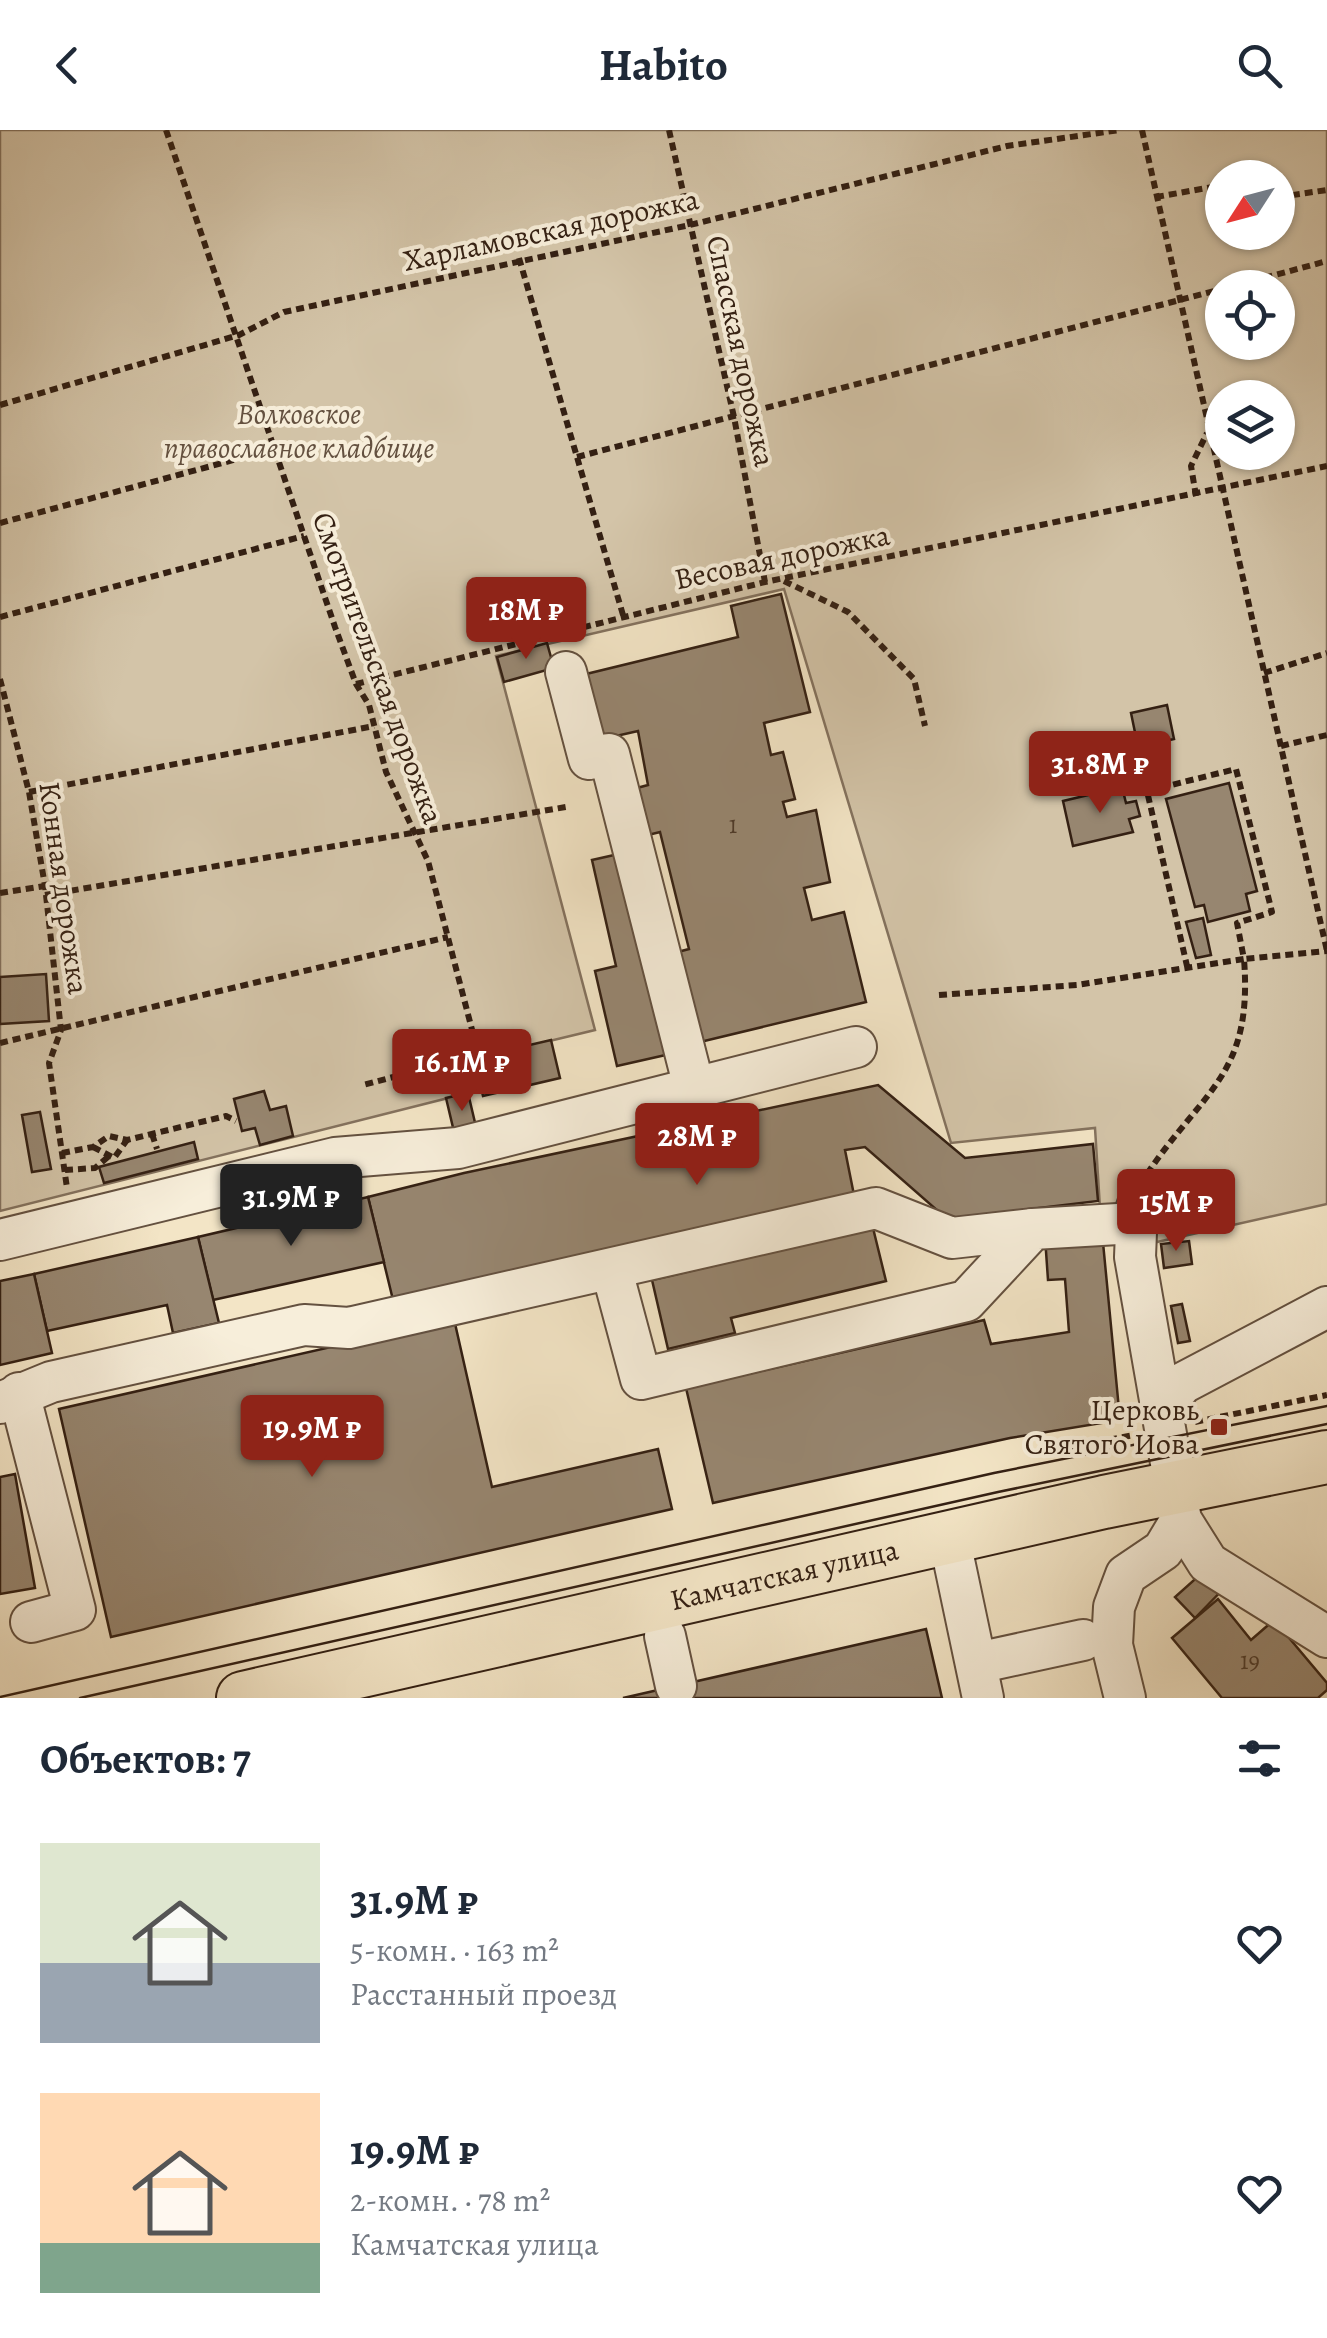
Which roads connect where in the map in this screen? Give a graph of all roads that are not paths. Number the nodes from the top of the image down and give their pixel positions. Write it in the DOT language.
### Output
graph roads {
  1 [pos="566,672"];
  2 [pos="856,1047"];
  3 [pos="694,1087"];
  4 [pos="1034,1229"];
  5 [pos="0,1240"];
  6 [pos="612,1272"];
  7 [pos="1327,1307"];
  8 [pos="10,1398"];
  9 [pos="1159,1409"];
  10 [pos="1327,1457"];
  11 [pos="1327,1490"];
  12 [pos="1177,1504"];
  13 [pos="953,1554"];
  14 [pos="30,1622"];
  15 [pos="664,1636"];
  16 [pos="1327,1637"];
  17 [pos="1084,1640"];
  18 [pos="980,1680"];
  19 [pos="676,1686"];
  20 [pos="316,1690"];
  21 [pos="243,1698"];
  22 [pos="391,1698"];
  23 [pos="1125,1698"];
  1 -- 3 [label="street"];
  2 -- 3 [label="street"];
  3 -- 5 [label="street"];
  4 -- 6 [label="street"];
  4 -- 6 [label="street"];
  4 -- 9 [label="street"];
  6 -- 8 [label="street"];
  7 -- 9 [label="street"];
  8 -- 14 [label="street"];
  9 -- 12 [label="street"];
  10 -- 12 [label="main road, Камчатская улица"];
  11 -- 12 [label="main road, Камчатская улица"];
  12 -- 13 [label="main road, Камчатская улица"];
  12 -- 16 [label="street"];
  12 -- 23 [label="street"];
  13 -- 15 [label="main road, Камчатская улица"];
  13 -- 18 [label="street"];
  13 -- 20 [label="main road, Камчатская улица"];
  15 -- 19 [label="street"];
  15 -- 22 [label="main road, Камчатская улица"];
  17 -- 18 [label="street"];
  20 -- 21 [label="main road, Камчатская улица"];
}
